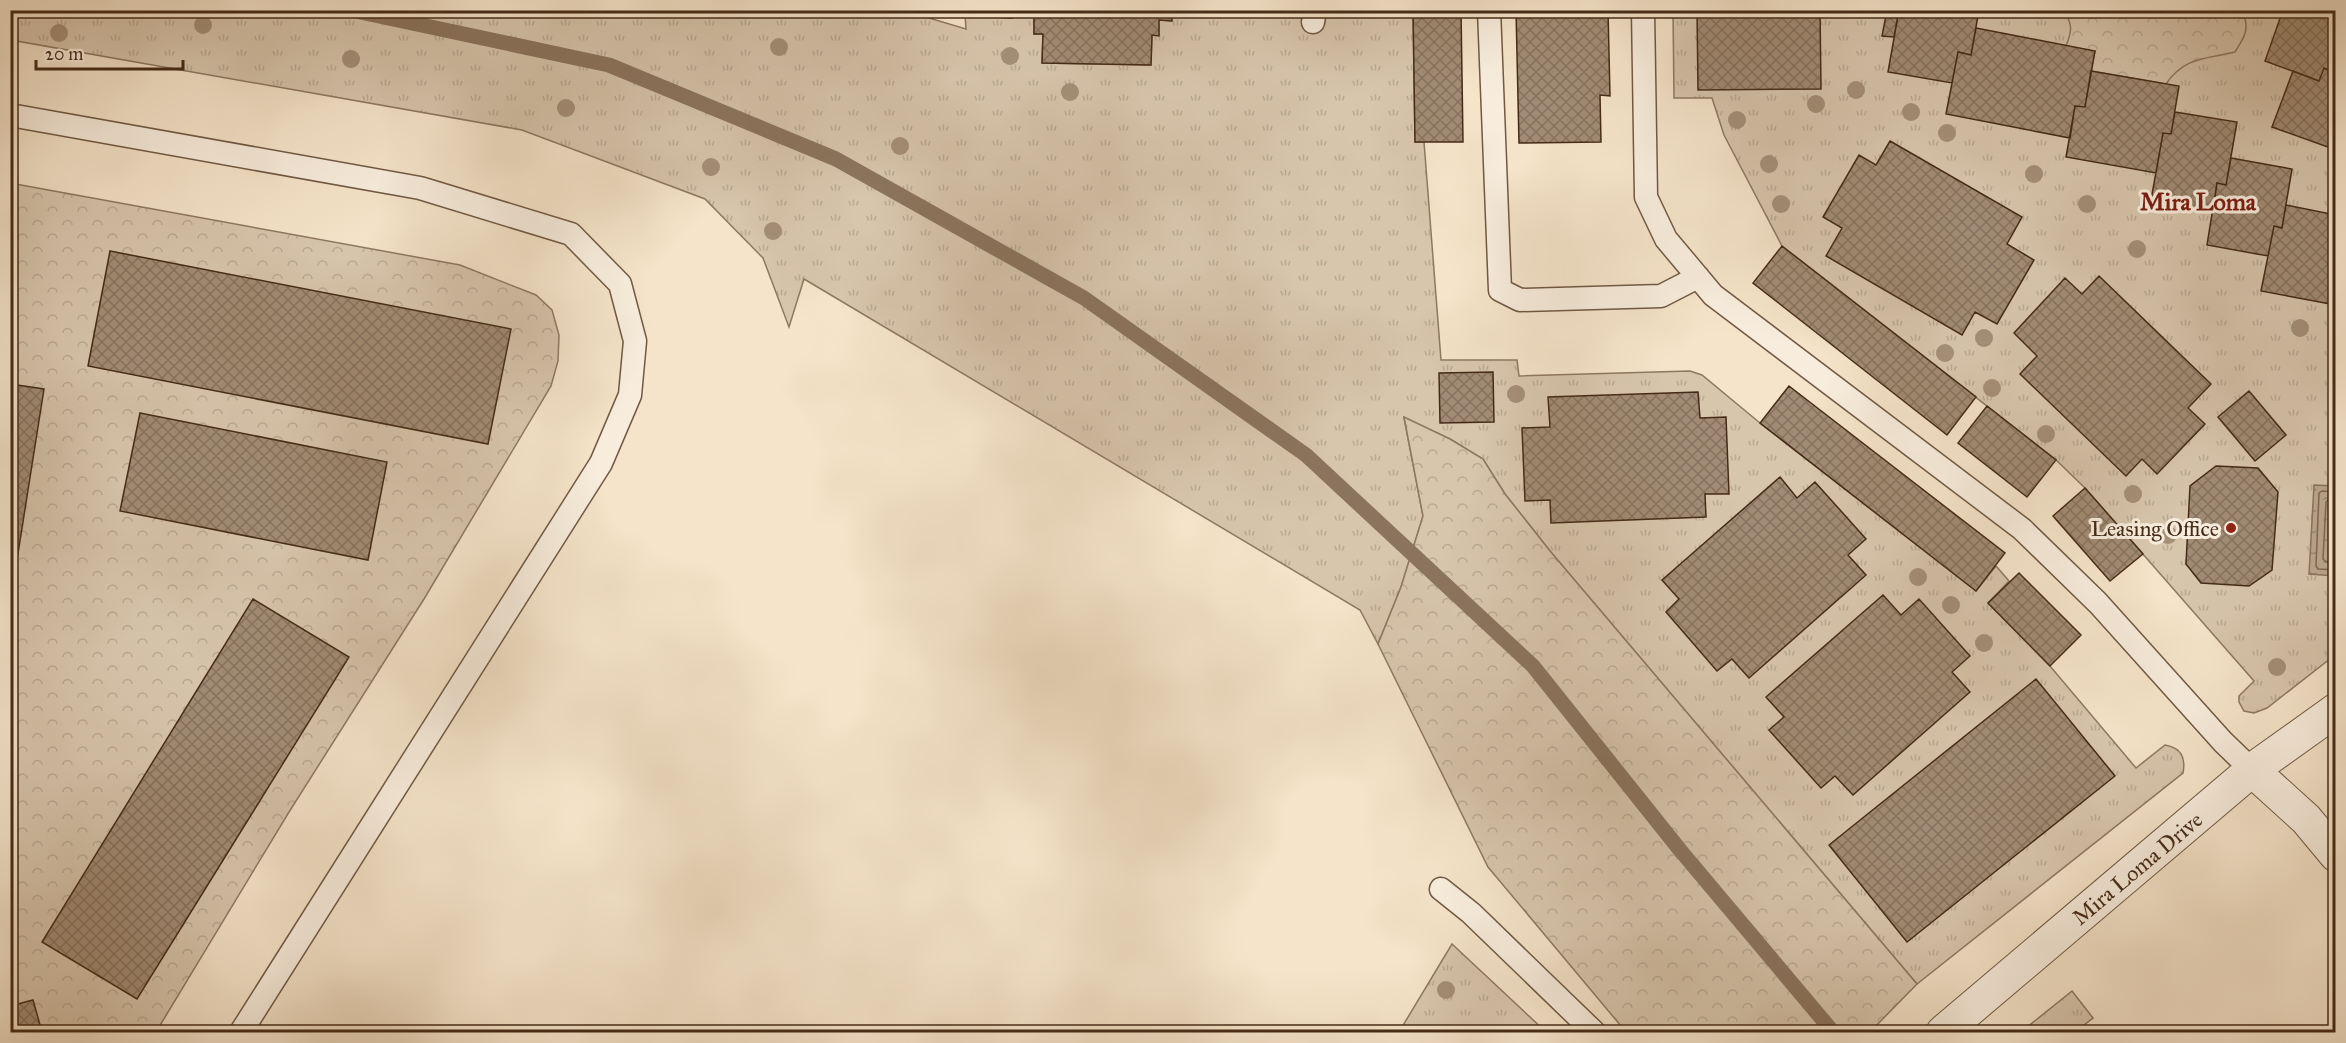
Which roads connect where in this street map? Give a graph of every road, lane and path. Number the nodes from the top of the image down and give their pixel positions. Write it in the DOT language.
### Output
graph roads {
  1 [pos="1489,10"];
  2 [pos="1643,10"];
  3 [pos="10,115"];
  4 [pos="1698,277"];
  5 [pos="2336,710"];
  6 [pos="2252,770"];
  7 [pos="2336,855"];
  8 [pos="1441,889"];
  9 [pos="240,1032"];
  10 [pos="1594,1032"];
  11 [pos="1943,1032"];
  1 -- 4 [label="lane"];
  2 -- 4 [label="lane"];
  3 -- 9 [label="lane"];
  4 -- 6 [label="lane"];
  5 -- 6 [label="street, Mira Loma Drive"];
  6 -- 7 [label="street"];
  6 -- 11 [label="street, Mira Loma Drive"];
  8 -- 10 [label="lane"];
}
